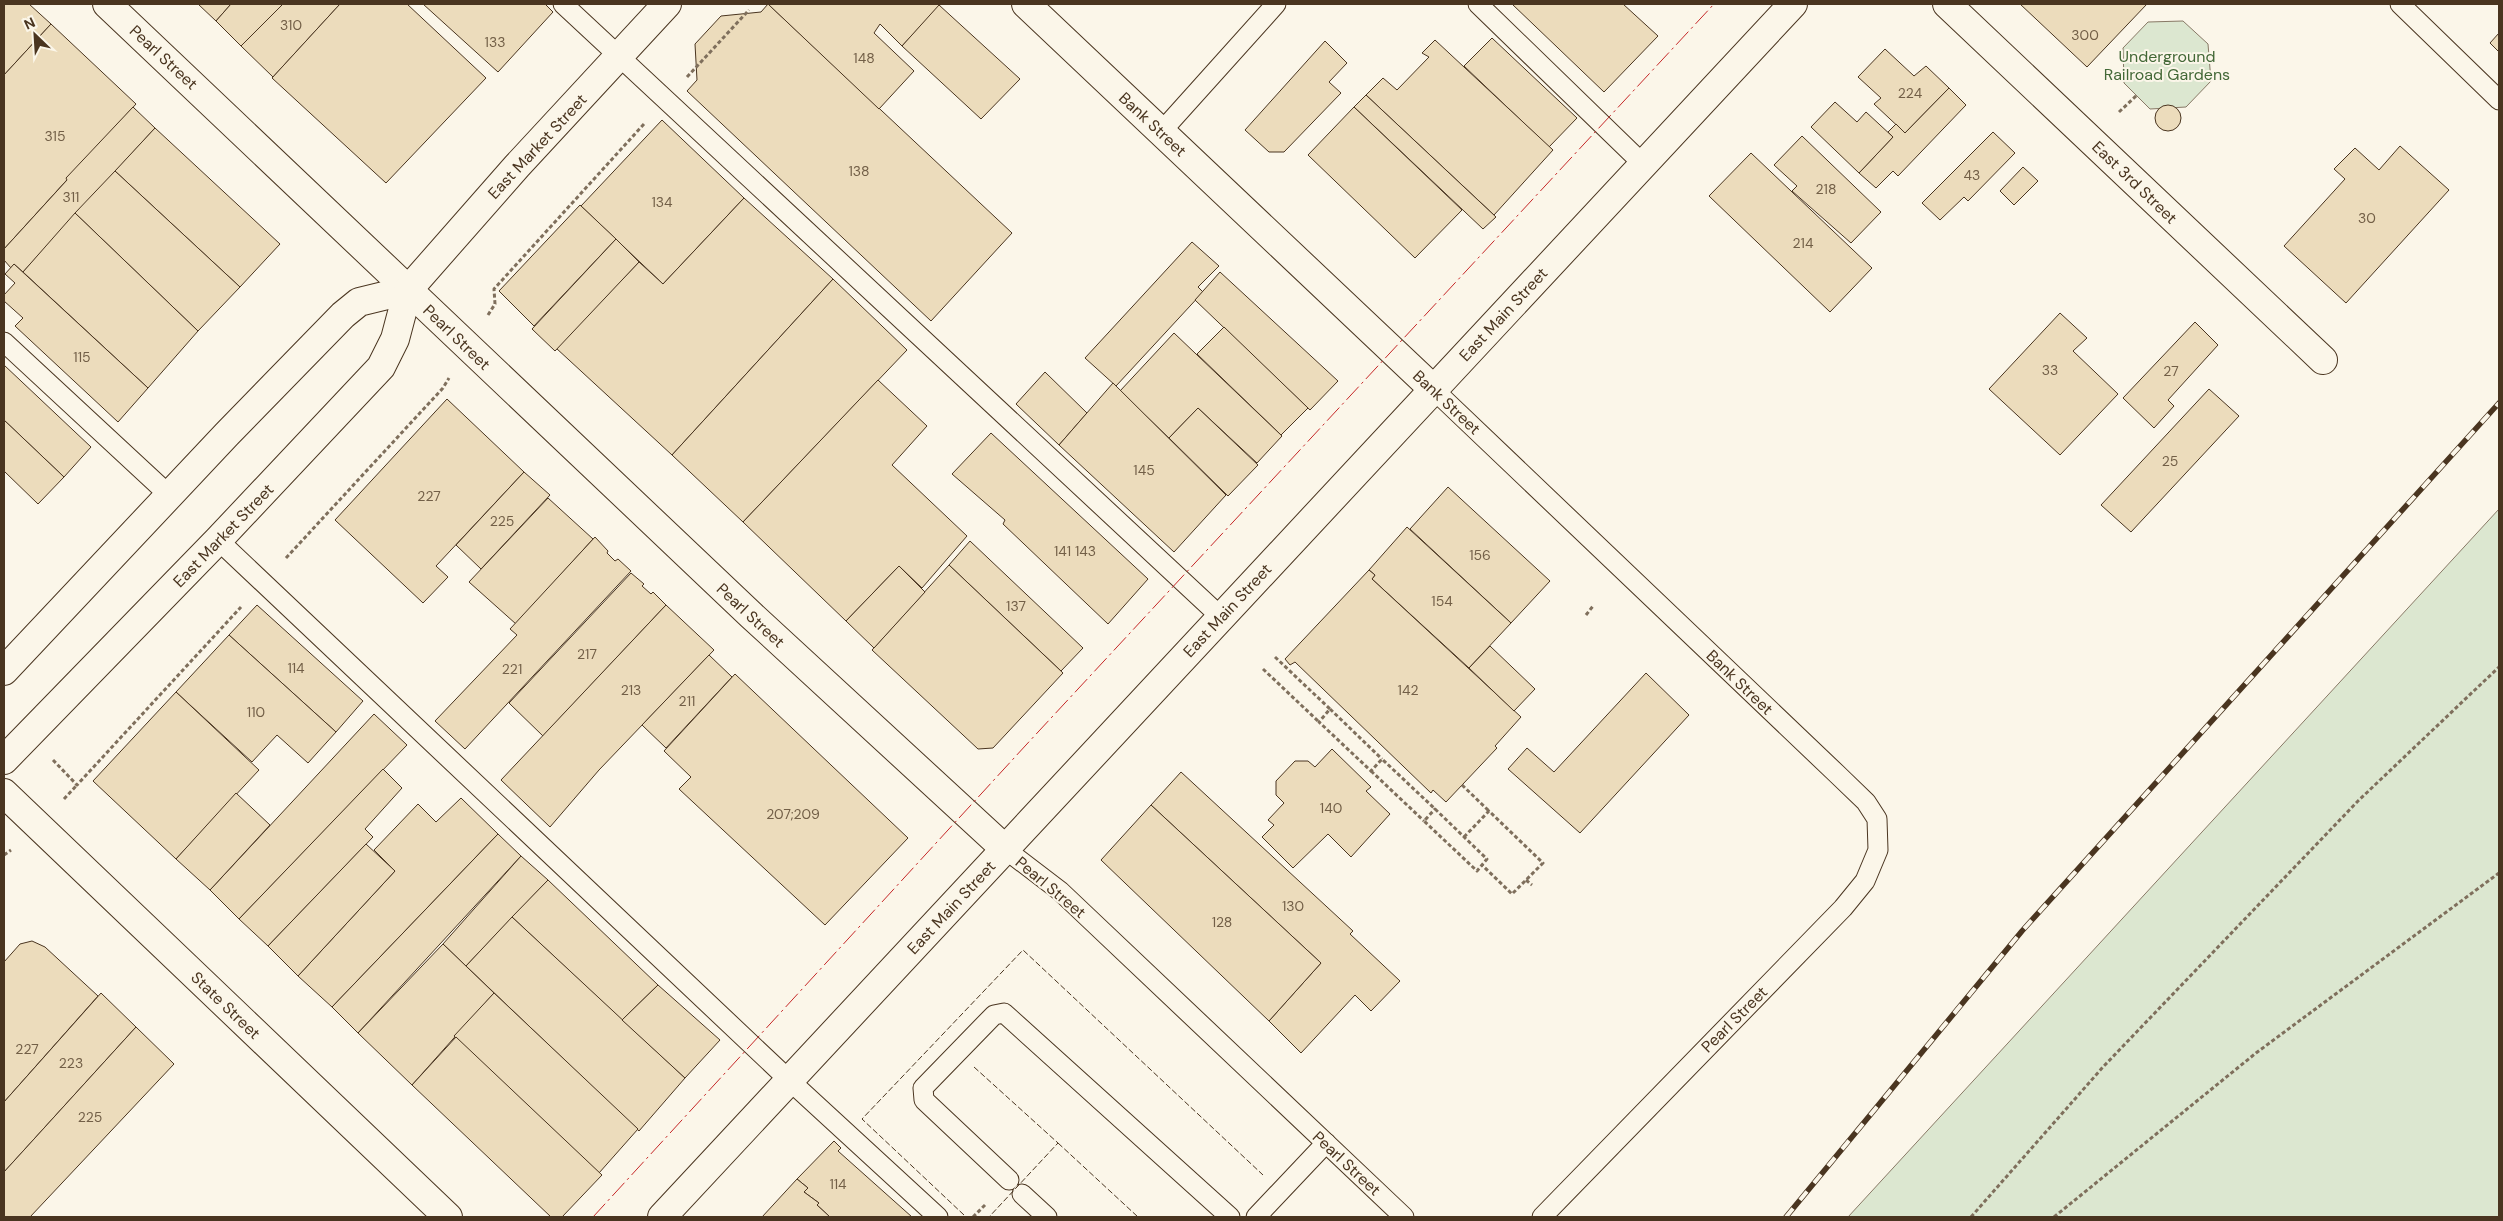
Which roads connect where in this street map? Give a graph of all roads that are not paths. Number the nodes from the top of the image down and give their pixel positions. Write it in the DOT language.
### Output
graph roads {
  1 [pos="107,4"];
  2 [pos="563,4"];
  3 [pos="667,4"];
  4 [pos="1026,4"];
  5 [pos="1276,4"];
  6 [pos="1478,4"];
  7 [pos="1793,4"];
  8 [pos="1947,4"];
  9 [pos="2400,4"];
  10 [pos="619,57"];
  11 [pos="2499,100"];
  12 [pos="1161,132"];
  13 [pos="1643,164"];
  14 [pos="408,290"];
  15 [pos="4,342"];
  16 [pos="2322,360"];
  17 [pos="1432,388"];
  18 [pos="170,496"];
  19 [pos="218,540"];
  20 [pos="1221,617"];
  21 [pos="4,671"];
  22 [pos="4,760"];
  23 [pos="4,793"];
  24 [pos="1866,802"];
  25 [pos="1005,849"];
  26 [pos="789,1080"];
  27 [pos="1326,1143"];
  28 [pos="1009,1180"];
  29 [pos="1022,1194"];
  30 [pos="448,1217"];
  31 [pos="662,1217"];
  32 [pos="938,1217"];
  33 [pos="1047,1217"];
  34 [pos="1230,1217"];
  35 [pos="1256,1217"];
  36 [pos="1404,1217"];
  37 [pos="1542,1217"];
  1 -- 14 [label="street, Pearl Street"];
  2 -- 10 [label="lane"];
  3 -- 10 [label="street, East Market Street"];
  4 -- 12 [label="street, Bank Street"];
  5 -- 12 [label="lane"];
  6 -- 13 [label="lane"];
  7 -- 13 [label="street, East Main Street"];
  8 -- 16 [label="street, East 3rd Street"];
  9 -- 11 [label="lane"];
  10 -- 14 [label="street, East Market Street"];
  10 -- 20 [label="lane"];
  12 -- 17 [label="street, Bank Street"];
  13 -- 17 [label="street, East Main Street"];
  14 -- 18 [label="street"];
  14 -- 19 [label="street, East Market Street"];
  14 -- 25 [label="street, Pearl Street"];
  15 -- 18 [label="lane"];
  17 -- 20 [label="street, East Main Street"];
  17 -- 24 [label="lane, Bank Street"];
  18 -- 21 [label="street"];
  19 -- 22 [label="street, East Market Street"];
  19 -- 26 [label="lane"];
  20 -- 25 [label="street, East Main Street"];
  23 -- 30 [label="street, State Street"];
  24 -- 37 [label="lane, Pearl Street"];
  25 -- 26 [label="street, East Main Street"];
  25 -- 27 [label="lane, Pearl Street"];
  26 -- 31 [label="street, East Main Street"];
  26 -- 32 [label="lane"];
  27 -- 35 [label="lane"];
  27 -- 36 [label="lane, Pearl Street"];
  28 -- 34 [label="lane"];
  29 -- 33 [label="lane"];
}
